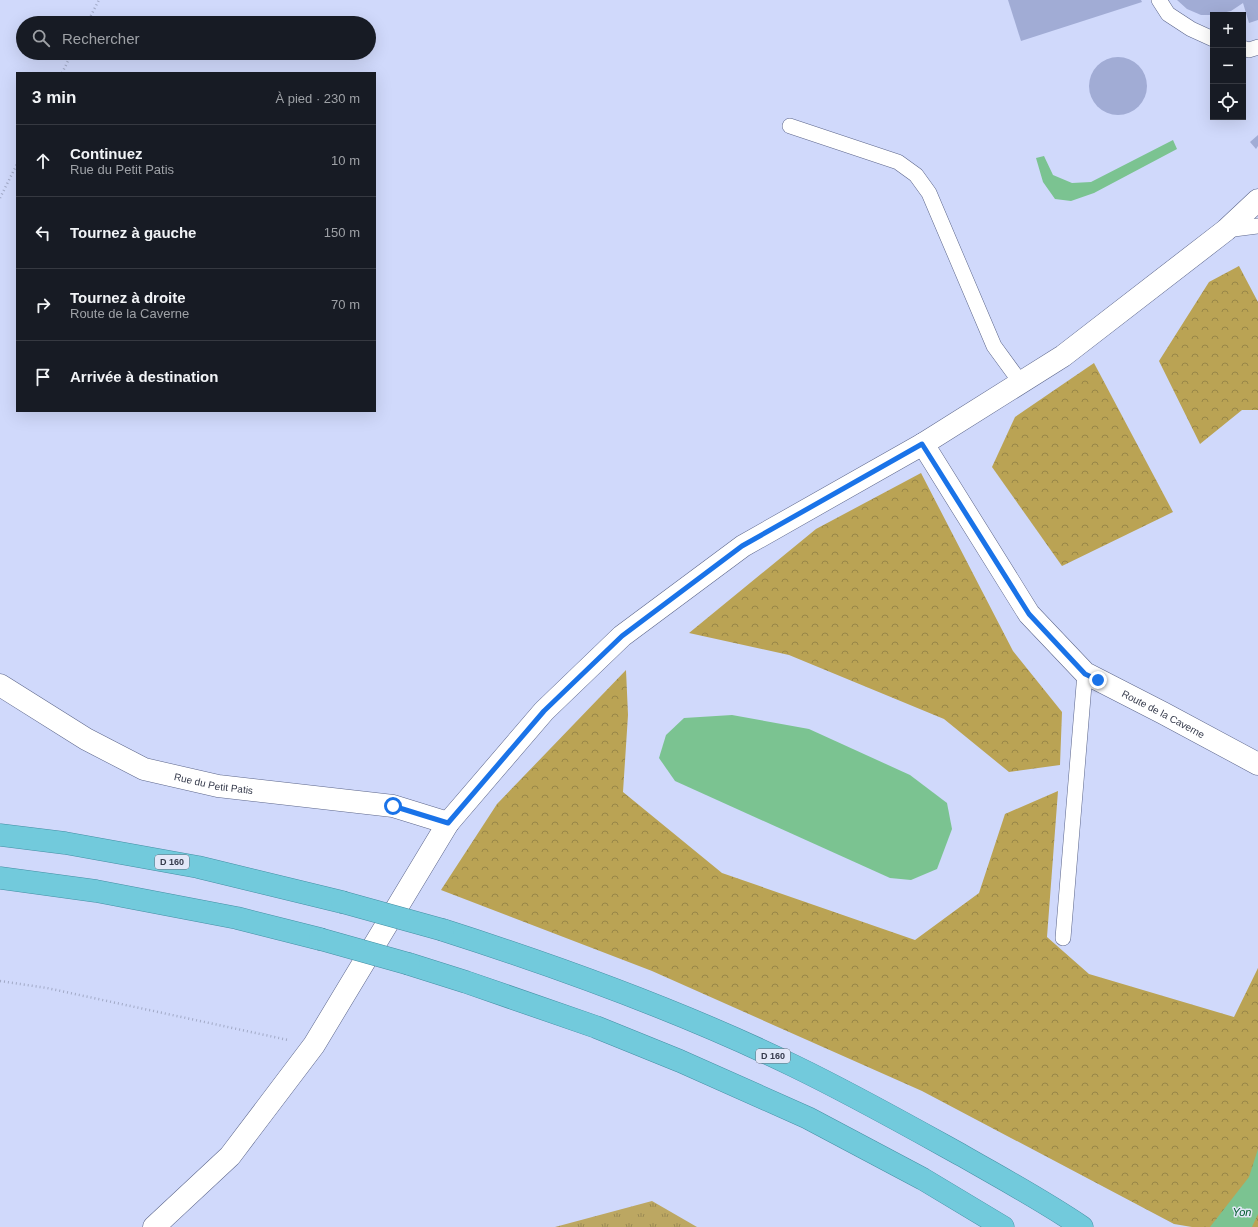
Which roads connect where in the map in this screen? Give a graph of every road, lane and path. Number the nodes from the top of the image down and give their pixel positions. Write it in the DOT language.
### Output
graph roads {
  1 [pos="99,0"];
  2 [pos="1159,0"];
  3 [pos="91,16"];
  4 [pos="1210,37"];
  5 [pos="1258,47"];
  6 [pos="1246,49"];
  7 [pos="68,60"];
  8 [pos="62,72"];
  9 [pos="790,126"];
  10 [pos="16,166"];
  11 [pos="0,198"];
  12 [pos="1258,200"];
  13 [pos="1258,226"];
  14 [pos="1226,230"];
  15 [pos="1021,383"];
  16 [pos="922,444"];
  17 [pos="1085,674"];
  18 [pos="0,685"];
  19 [pos="1258,764"];
  20 [pos="448,823"];
  21 [pos="0,835"];
  22 [pos="0,878"];
  23 [pos="1063,938"];
  24 [pos="0,981"];
  25 [pos="314,1045"];
  26 [pos="154,1227"];
  27 [pos="1003,1227"];
  28 [pos="1082,1227"];
  1 -- 3 [label="path"];
  2 -- 4 [label="lane"];
  5 -- 6 [label="lane"];
  7 -- 8 [label="path"];
  9 -- 15 [label="lane"];
  10 -- 11 [label="path"];
  12 -- 14 [label="street"];
  13 -- 14 [label="lane"];
  14 -- 15 [label="street"];
  15 -- 16 [label="street"];
  16 -- 17 [label="street, Route de la Caverne"];
  16 -- 20 [label="street"];
  17 -- 19 [label="street, Route de la Caverne"];
  17 -- 23 [label="lane"];
  18 -- 20 [label="street, Rue du Petit Patis"];
  20 -- 25 [label="street"];
  21 -- 28 [label="highway, D 160, bridge"];
  22 -- 27 [label="highway, bridge"];
  24 -- 25 [label="path"];
  25 -- 26 [label="street"];
}
